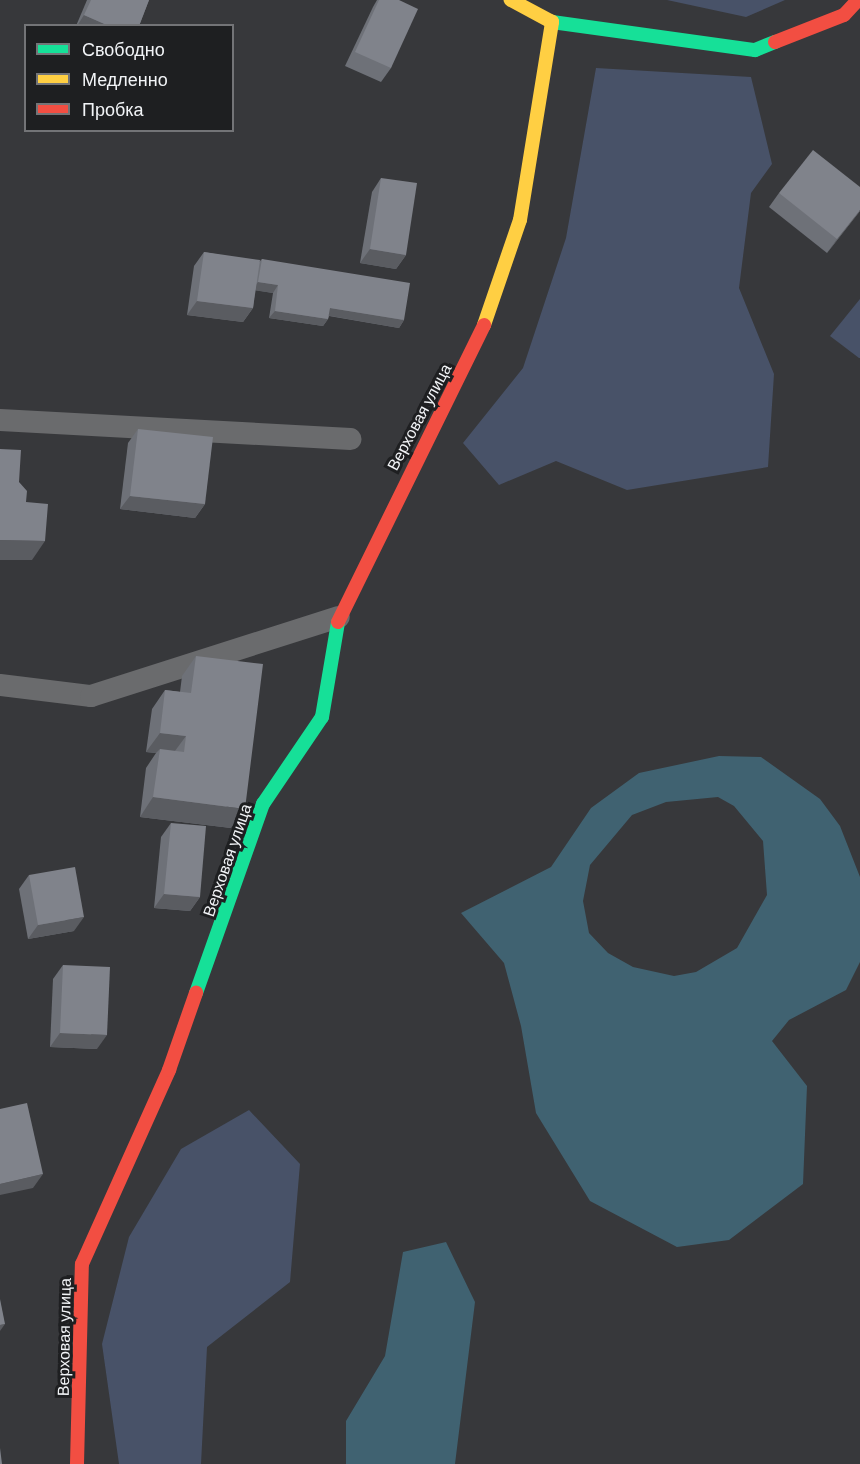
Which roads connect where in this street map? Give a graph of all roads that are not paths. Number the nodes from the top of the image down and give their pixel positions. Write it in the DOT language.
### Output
graph roads {
  1 [pos="511,0"];
  2 [pos="858,0"];
  3 [pos="552,22"];
  4 [pos="0,420"];
  5 [pos="350,439"];
  6 [pos="339,616"];
  7 [pos="0,685"];
  8 [pos="77,1464"];
  1 -- 3 [label="street"];
  2 -- 3 [label="street"];
  3 -- 6 [label="street, Верховая улица"];
  4 -- 5 [label="lane"];
  6 -- 7 [label="lane"];
  6 -- 8 [label="street, Верховая улица"];
}
